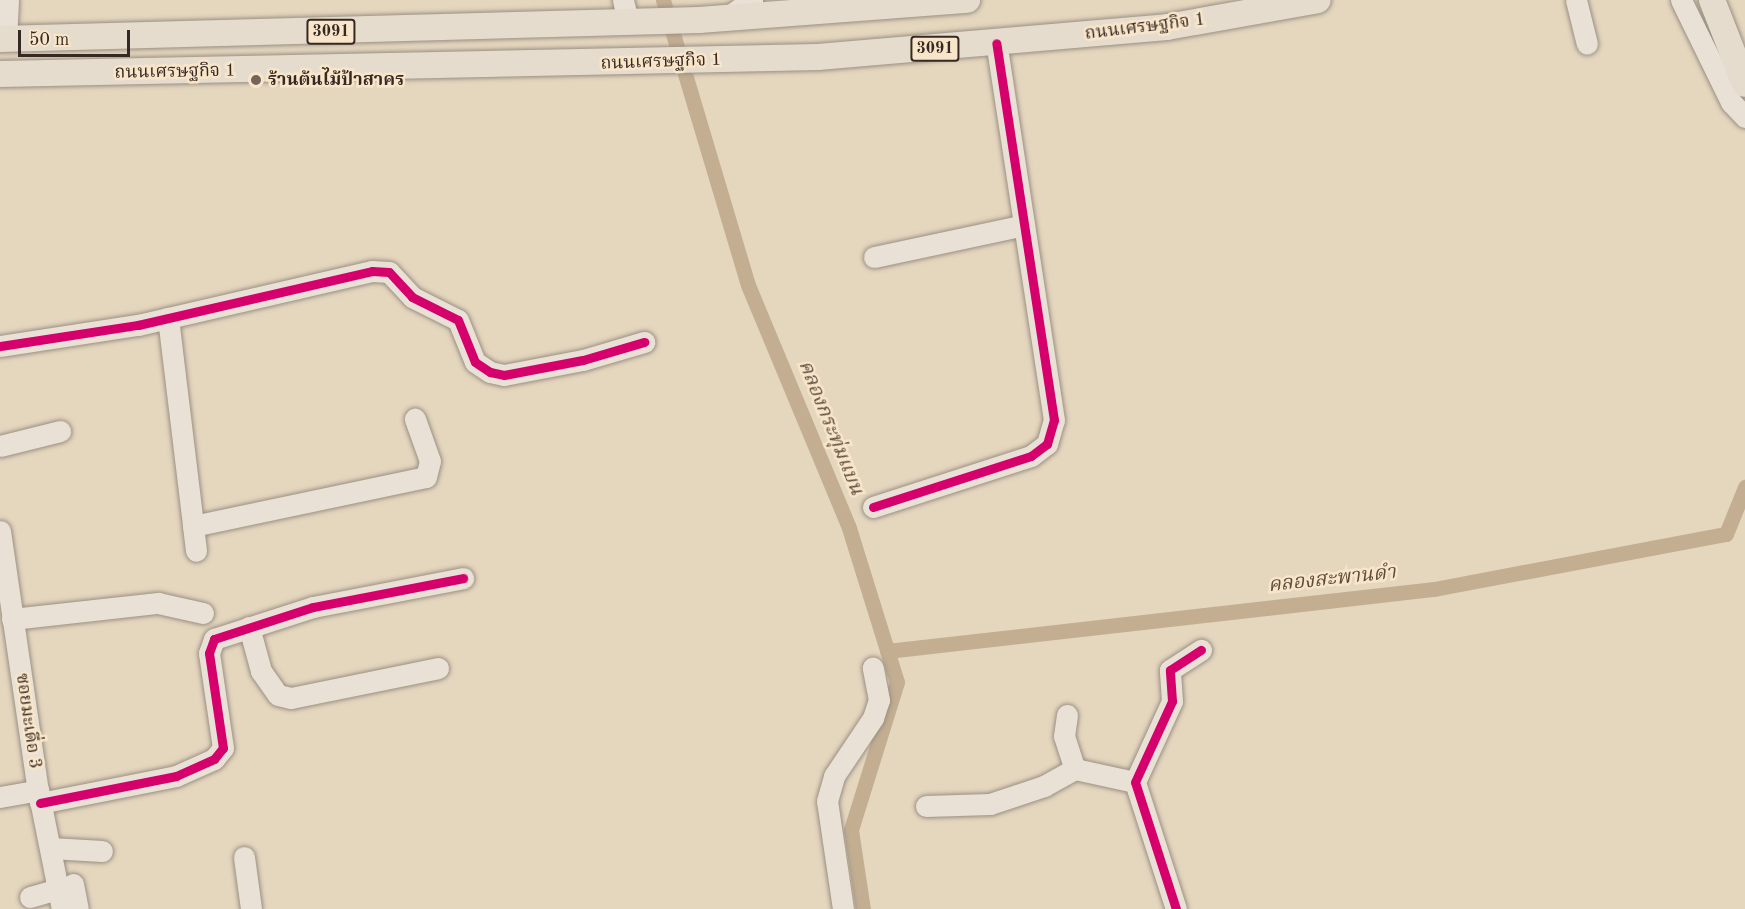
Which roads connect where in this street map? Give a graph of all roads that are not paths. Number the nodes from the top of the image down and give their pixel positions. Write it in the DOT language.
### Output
graph roads {
  1 [pos="8,0"];
  2 [pos="752,0"];
  3 [pos="960,0"];
  4 [pos="1318,0"];
  5 [pos="1576,0"];
  6 [pos="1681,0"];
  7 [pos="1712,0"];
  8 [pos="841,5"];
  9 [pos="625,11"];
  10 [pos="726,18"];
  11 [pos="3,39"];
  12 [pos="996,43"];
  13 [pos="1587,44"];
  14 [pos="0,74"];
  15 [pos="1745,84"];
  16 [pos="1745,117"];
  17 [pos="1024,225"];
  18 [pos="874,257"];
  19 [pos="168,318"];
  20 [pos="644,342"];
  21 [pos="0,346"];
  22 [pos="415,419"];
  23 [pos="60,430"];
  24 [pos="0,446"];
  25 [pos="873,507"];
  26 [pos="193,526"];
  27 [pos="0,531"];
  28 [pos="196,551"];
  29 [pos="2,559"];
  30 [pos="463,578"];
  31 [pos="203,613"];
  32 [pos="12,619"];
  33 [pos="249,627"];
  34 [pos="1201,650"];
  35 [pos="438,668"];
  36 [pos="873,668"];
  37 [pos="1067,715"];
  38 [pos="1075,769"];
  39 [pos="1135,782"];
  40 [pos="39,796"];
  41 [pos="0,797"];
  42 [pos="926,806"];
  43 [pos="51,848"];
  44 [pos="102,851"];
  45 [pos="244,857"];
  46 [pos="64,894"];
  47 [pos="30,897"];
  48 [pos="78,909"];
  49 [pos="251,909"];
  50 [pos="843,909"];
  51 [pos="1176,909"];
  1 -- 11 [label="street"];
  2 -- 10 [label="street"];
  3 -- 8 [label="main road, ถนนเศรษฐกิจ 1 / 3091"];
  4 -- 12 [label="main road, ถนนเศรษฐกิจ 1 / 3091"];
  5 -- 13 [label="street"];
  6 -- 16 [label="street"];
  7 -- 15 [label="main road"];
  8 -- 10 [label="main road, ถนนเศรษฐกิจ 1 / 3091"];
  9 -- 10 [label="main road, ถนนเศรษฐกิจ 1 / 3091"];
  9 -- 11 [label="main road, ถนนเศรษฐกิจ 1 / 3091"];
  12 -- 14 [label="main road, ถนนเศรษฐกิจ 1 / 3091"];
  12 -- 17 [label="street"];
  17 -- 18 [label="street"];
  17 -- 25 [label="street"];
  19 -- 20 [label="street"];
  19 -- 21 [label="street"];
  19 -- 26 [label="street"];
  22 -- 26 [label="street"];
  23 -- 24 [label="street"];
  26 -- 28 [label="street"];
  27 -- 29 [label="street, ซอยมะเดื่อ 3"];
  29 -- 32 [label="street, ซอยมะเดื่อ 3"];
  30 -- 33 [label="street"];
  31 -- 32 [label="street"];
  32 -- 40 [label="street, ซอยมะเดื่อ 3"];
  33 -- 35 [label="street"];
  33 -- 40 [label="street"];
  34 -- 39 [label="street"];
  36 -- 50 [label="street"];
  37 -- 38 [label="street"];
  38 -- 39 [label="street"];
  38 -- 42 [label="street"];
  39 -- 51 [label="street"];
  40 -- 41 [label="street"];
  40 -- 43 [label="street, ซอยมะเดื่อ 3"];
  43 -- 44 [label="street"];
  43 -- 46 [label="street, ซอยมะเดื่อ 3"];
  45 -- 49 [label="street"];
  46 -- 47 [label="street"];
  46 -- 48 [label="street, ซอยมะเดื่อ 3"];
}
